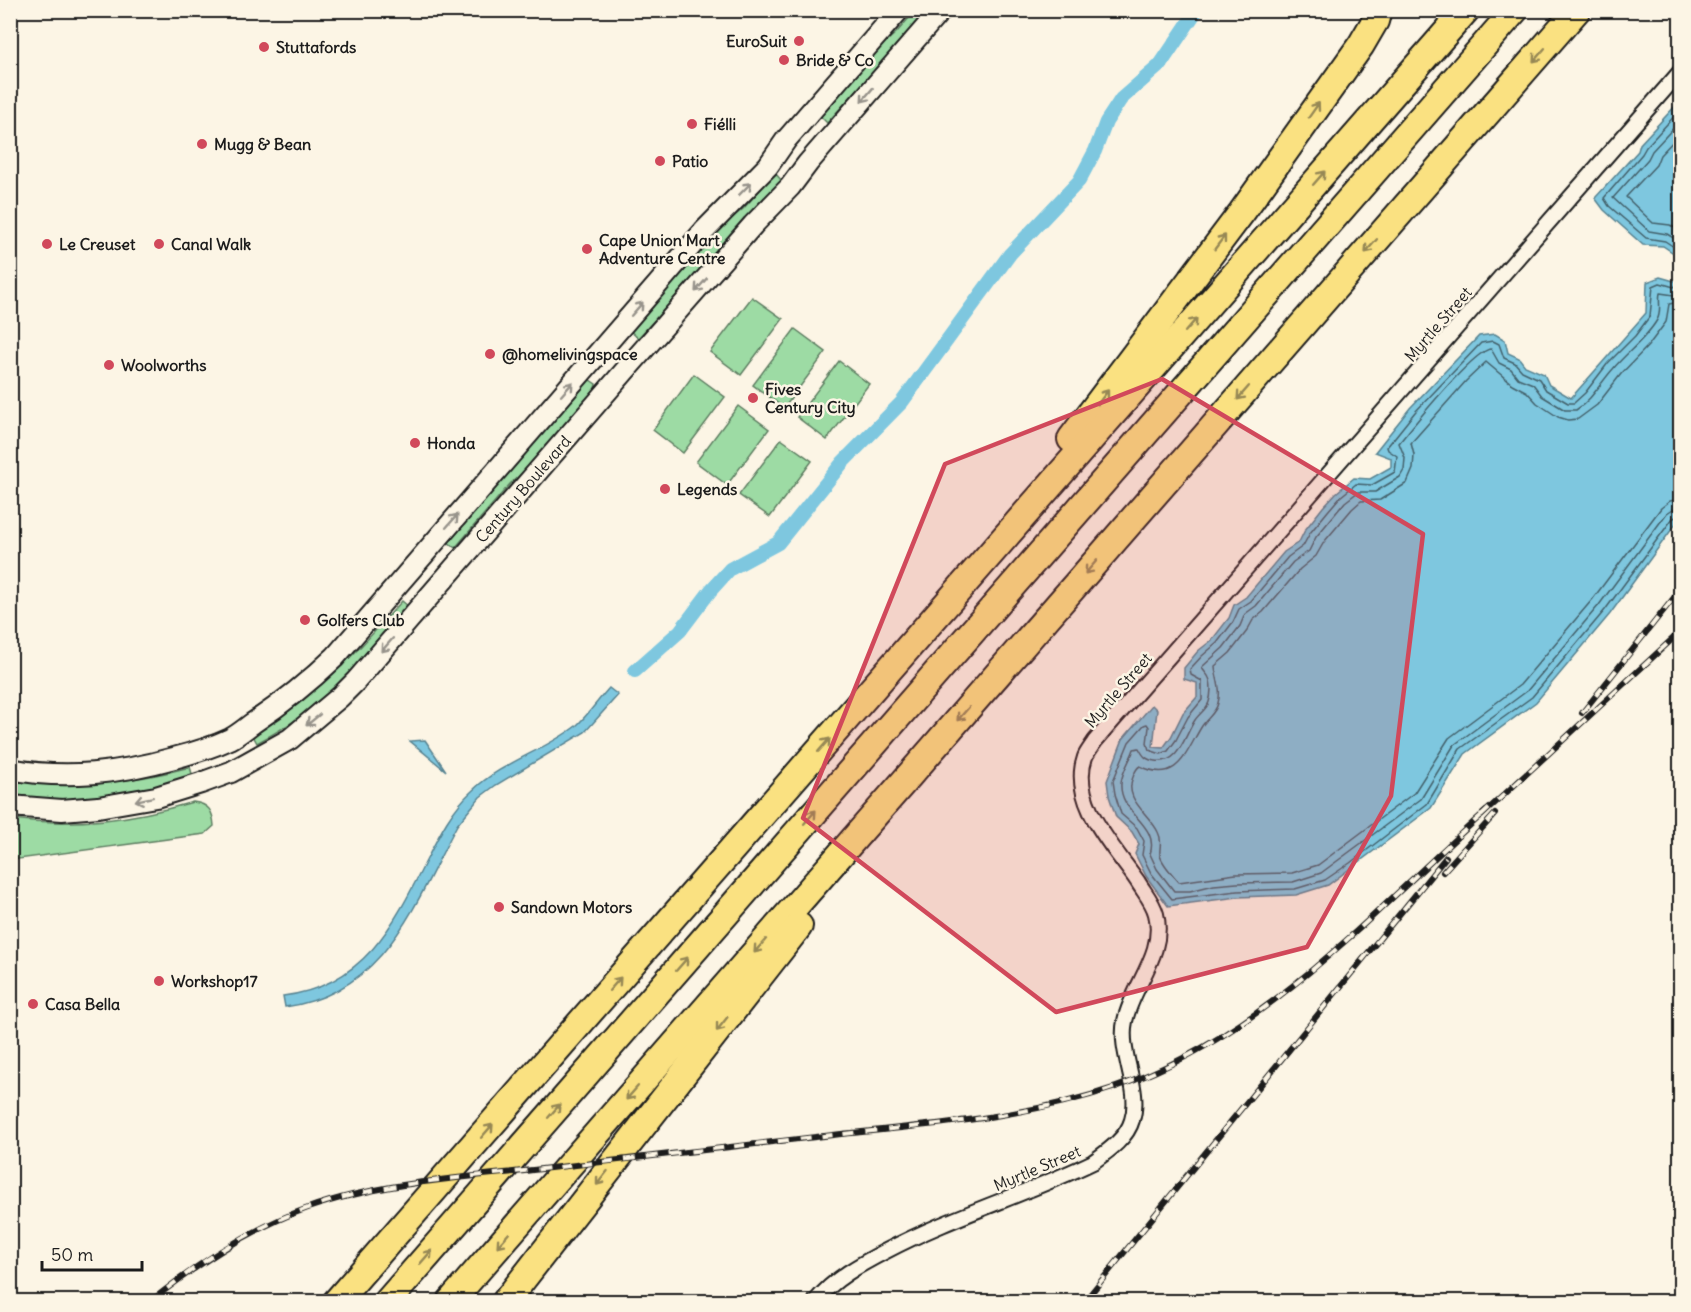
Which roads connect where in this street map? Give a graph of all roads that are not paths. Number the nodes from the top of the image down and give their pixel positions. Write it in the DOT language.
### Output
graph roads {
  1 [pos="899,10"];
  2 [pos="941,10"];
  3 [pos="1378,10"];
  4 [pos="1466,10"];
  5 [pos="1515,10"];
  6 [pos="1577,10"];
  7 [pos="1680,72"];
  8 [pos="913,643"];
  9 [pos="923,760"];
  10 [pos="10,769"];
  11 [pos="10,806"];
  12 [pos="382,1248"];
  13 [pos="320,1302"];
  14 [pos="336,1302"];
  15 [pos="387,1302"];
  16 [pos="450,1302"];
  17 [pos="505,1302"];
  18 [pos="815,1302"];
  10 -- 1 [label="main road, Century Boulevard, one-way"];
  2 -- 11 [label="main road, Century Boulevard, one-way"];
  8 -- 3 [label="highway, one-way"];
  8 -- 4 [label="highway, one-way"];
  15 -- 5 [label="highway, one-way"];
  6 -- 9 [label="highway, one-way"];
  7 -- 18 [label="street, Myrtle Street"];
  12 -- 8 [label="highway, one-way"];
  9 -- 16 [label="highway, one-way"];
  9 -- 17 [label="highway, one-way"];
  12 -- 13 [label="highway"];
  12 -- 14 [label="highway"];
}
